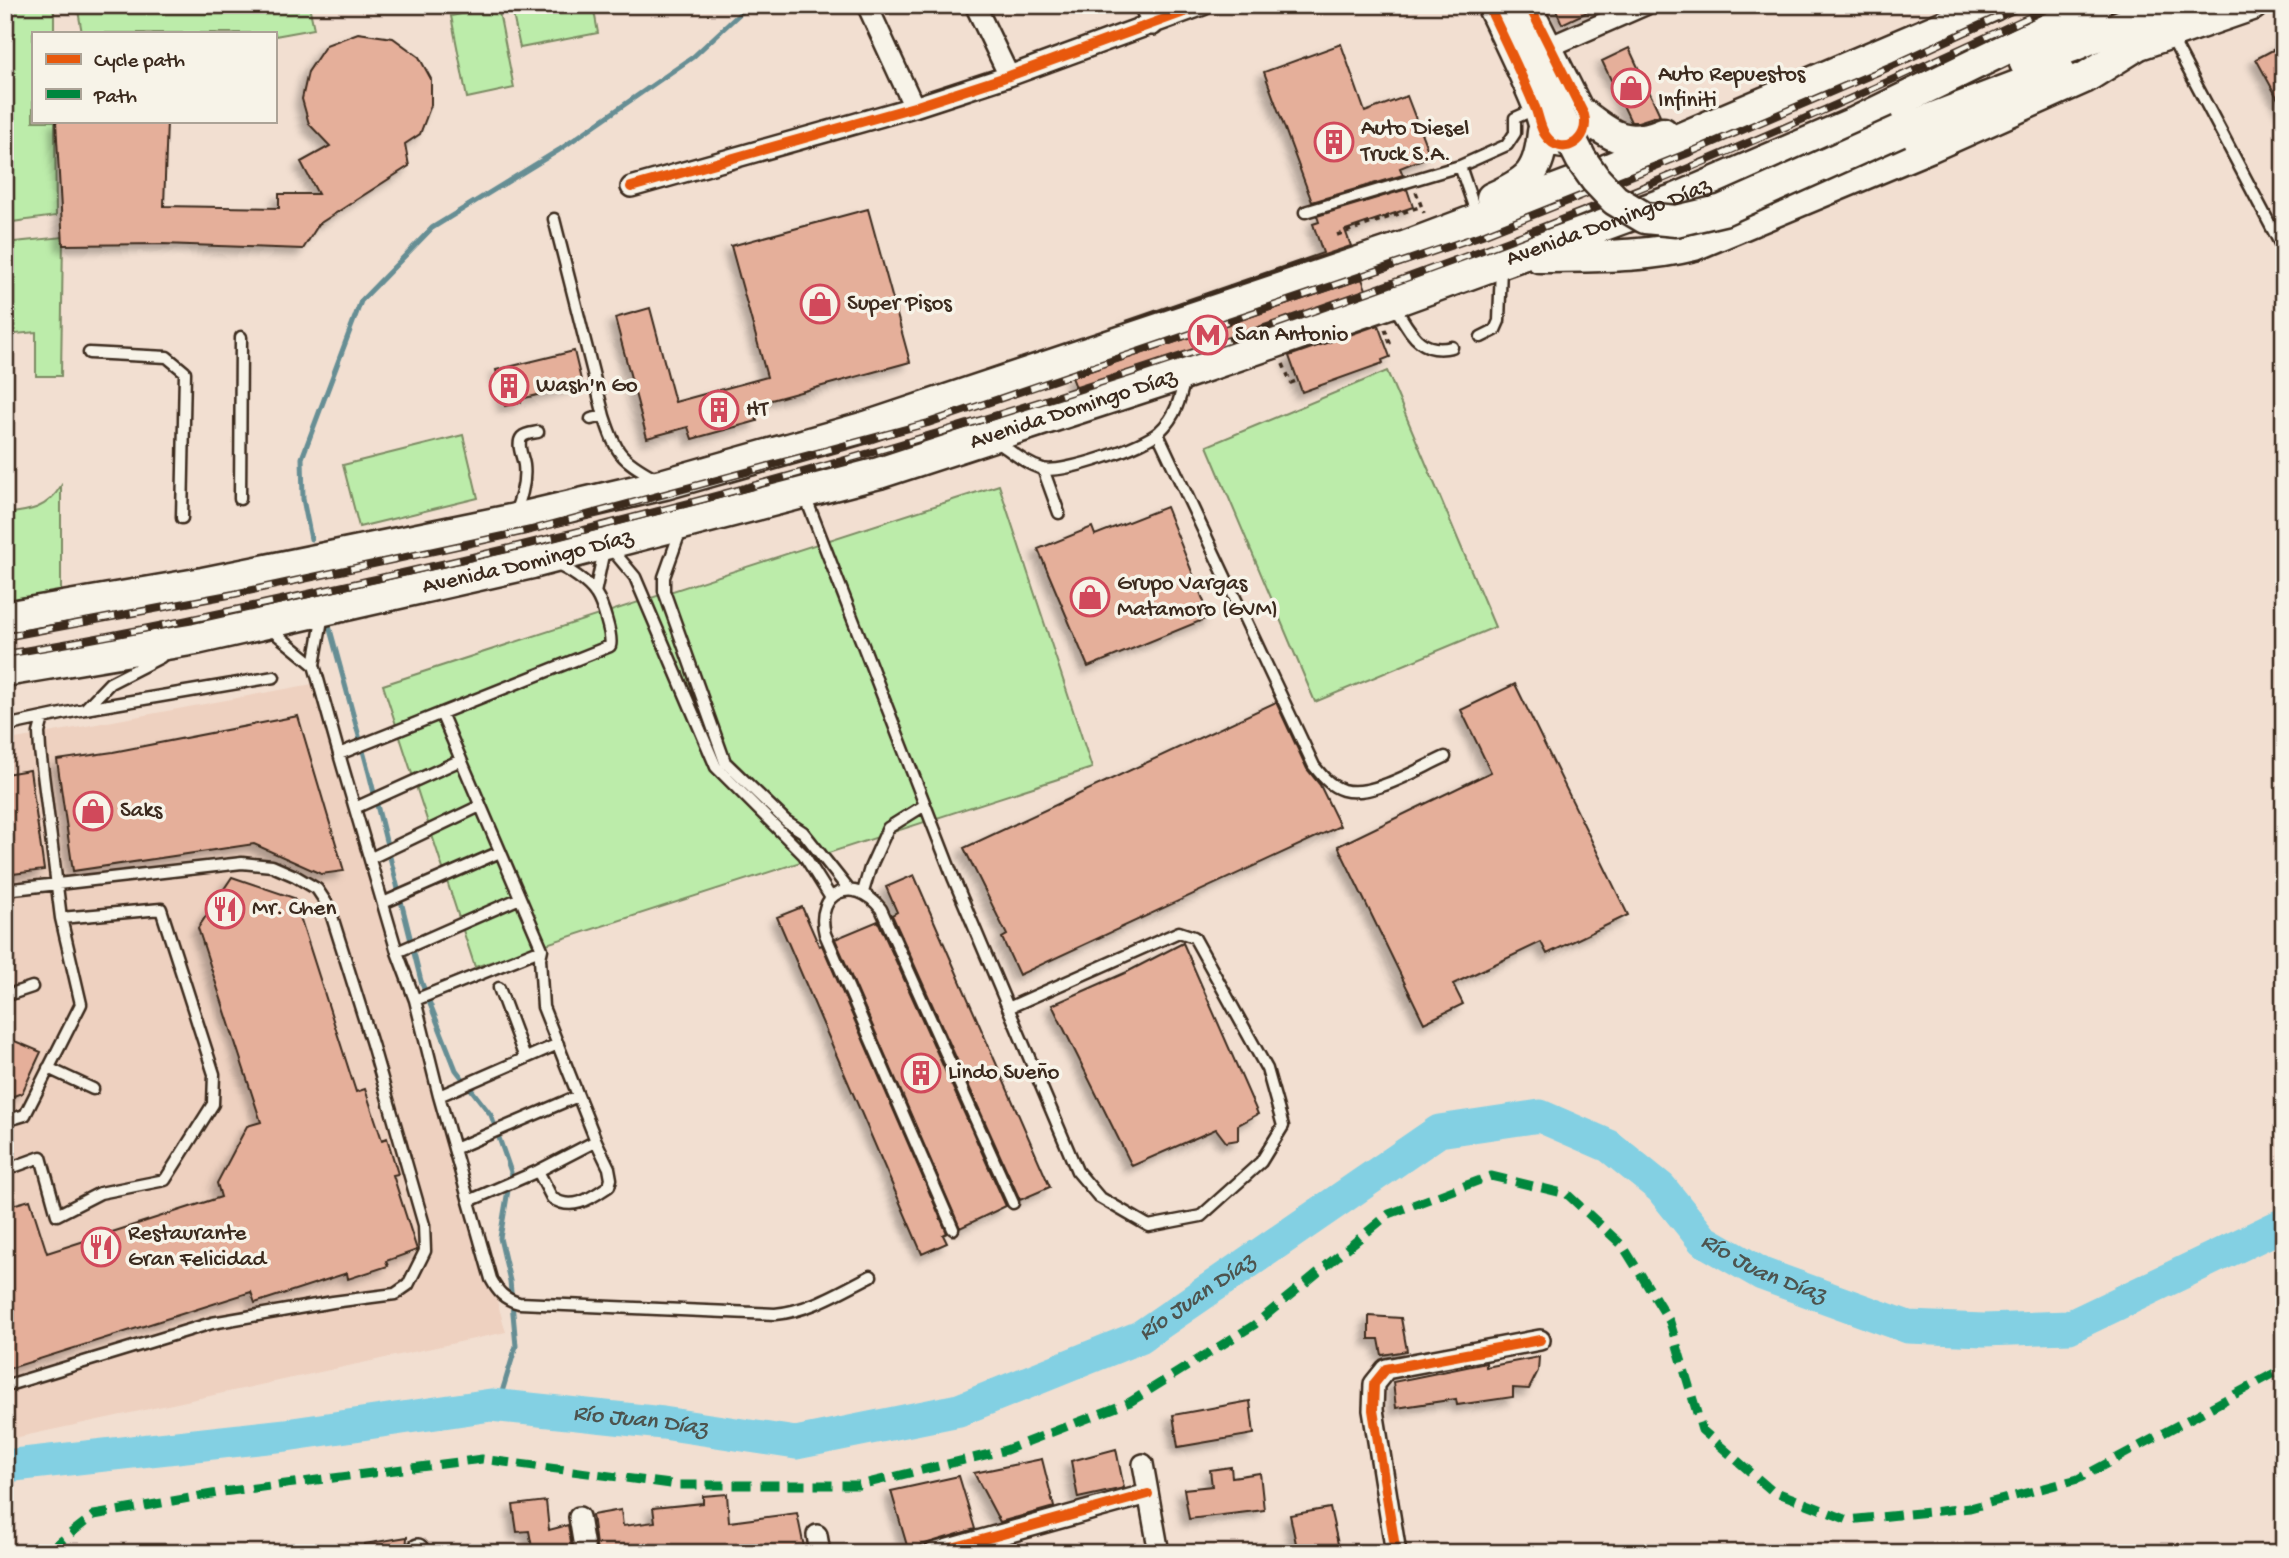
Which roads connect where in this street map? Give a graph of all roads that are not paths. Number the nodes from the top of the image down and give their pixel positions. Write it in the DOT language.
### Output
graph roads {
  1 [pos="867,5"];
  2 [pos="975,5"];
  3 [pos="1144,5"];
  4 [pos="1203,5"];
  5 [pos="1488,5"];
  6 [pos="1507,5"];
  7 [pos="1530,5"];
  8 [pos="1645,5"];
  9 [pos="1940,5"];
  10 [pos="1994,5"];
  11 [pos="2096,5"];
  12 [pos="2170,5"];
  13 [pos="2252,5"];
  14 [pos="1153,25"];
  15 [pos="2170,35"];
  16 [pos="1549,47"];
  17 [pos="2134,47"];
  18 [pos="1009,76"];
  19 [pos="914,107"];
  20 [pos="1556,118"];
  21 [pos="1856,122"];
  22 [pos="1460,166"];
  23 [pos="631,187"];
  24 [pos="1474,207"];
  25 [pos="1305,212"];
  26 [pos="554,219"];
  27 [pos="1404,247"];
  28 [pos="2284,251"];
  29 [pos="1508,260"];
  30 [pos="1392,302"];
  31 [pos="241,337"];
  32 [pos="1480,337"];
  33 [pos="1452,347"];
  34 [pos="89,353"];
  35 [pos="1186,373"];
  36 [pos="604,416"];
  37 [pos="591,419"];
  38 [pos="538,432"];
  39 [pos="1158,434"];
  40 [pos="990,436"];
  41 [pos="1044,469"];
  42 [pos="665,484"];
  43 [pos="804,492"];
  44 [pos="240,499"];
  45 [pos="1059,513"];
  46 [pos="182,518"];
  47 [pos="511,520"];
  48 [pos="685,523"];
  49 [pos="607,543"];
  50 [pos="544,560"];
  51 [pos="595,593"];
  52 [pos="324,610"];
  53 [pos="5,617"];
  54 [pos="264,624"];
  55 [pos="196,639"];
  56 [pos="314,665"];
  57 [pos="5,671"];
  58 [pos="274,677"];
  59 [pos="85,709"];
  60 [pos="442,713"];
  61 [pos="43,718"];
  62 [pos="5,726"];
  63 [pos="340,754"];
  64 [pos="1445,757"];
  65 [pos="461,760"];
  66 [pos="925,805"];
  67 [pos="480,806"];
  68 [pos="357,807"];
  69 [pos="500,852"];
  70 [pos="371,858"];
  71 [pos="57,884"];
  72 [pos="5,890"];
  73 [pos="849,890"];
  74 [pos="863,892"];
  75 [pos="520,898"];
  76 [pos="831,898"];
  77 [pos="383,903"];
  78 [pos="61,918"];
  79 [pos="542,949"];
  80 [pos="397,952"];
  81 [pos="32,987"];
  82 [pos="499,988"];
  83 [pos="5,996"];
  84 [pos="415,1000"];
  85 [pos="1008,1008"];
  86 [pos="558,1044"];
  87 [pos="525,1058"];
  88 [pos="48,1068"];
  89 [pos="93,1089"];
  90 [pos="439,1096"];
  91 [pos="578,1096"];
  92 [pos="5,1121"];
  93 [pos="596,1141"];
  94 [pos="454,1149"];
  95 [pos="5,1170"];
  96 [pos="538,1171"];
  97 [pos="469,1200"];
  98 [pos="1013,1203"];
  99 [pos="953,1229"];
  100 [pos="871,1276"];
  101 [pos="1540,1340"];
  102 [pos="5,1386"];
  103 [pos="1143,1465"];
  104 [pos="1148,1494"];
  105 [pos="579,1517"];
  106 [pos="585,1553"];
  107 [pos="934,1553"];
  108 [pos="1160,1553"];
  109 [pos="1396,1553"];
  1 -- 19 [label="street"];
  2 -- 18 [label="street"];
  3 -- 14 [label="street"];
  4 -- 14 [label="street"];
  5 -- 20 [label="street"];
  6 -- 20 [label="main road"];
  7 -- 16 [label="street"];
  8 -- 16 [label="street"];
  9 -- 20 [label="main road"];
  10 -- 27 [label="main road, Avenida Domingo Díaz"];
  11 -- 21 [label="main road, Avenida Domingo Díaz"];
  12 -- 21 [label="main road"];
  13 -- 15 [label="main road"];
  14 -- 18 [label="street"];
  15 -- 17 [label="main road"];
  15 -- 28 [label="lane"];
  16 -- 20 [label="street"];
  17 -- 20 [label="main road, bridge"];
  17 -- 29 [label="main road"];
  18 -- 19 [label="street"];
  19 -- 23 [label="street"];
  20 -- 22 [label="lane"];
  20 -- 24 [label="main road"];
  21 -- 29 [label="main road, Avenida Domingo Díaz"];
  22 -- 24 [label="lane"];
  22 -- 25 [label="lane"];
  24 -- 27 [label="main road"];
  26 -- 36 [label="lane"];
  27 -- 42 [label="main road, Avenida Domingo Díaz"];
  29 -- 30 [label="main road, Avenida Domingo Díaz"];
  29 -- 32 [label="lane"];
  30 -- 33 [label="lane"];
  30 -- 35 [label="main road, Avenida Domingo Díaz"];
  31 -- 44 [label="lane"];
  34 -- 46 [label="lane"];
  35 -- 39 [label="lane"];
  35 -- 40 [label="main road, Avenida Domingo Díaz"];
  36 -- 37 [label="lane"];
  36 -- 42 [label="lane"];
  38 -- 47 [label="lane"];
  39 -- 41 [label="lane"];
  39 -- 64 [label="lane"];
  40 -- 41 [label="lane"];
  40 -- 43 [label="main road, Avenida Domingo Díaz"];
  41 -- 45 [label="lane"];
  42 -- 47 [label="main road, Avenida Domingo Díaz"];
  43 -- 48 [label="main road, Avenida Domingo Díaz"];
  43 -- 66 [label="lane"];
  47 -- 53 [label="main road, Avenida Domingo Díaz"];
  48 -- 49 [label="main road, Avenida Domingo Díaz"];
  48 -- 73 [label="lane"];
  49 -- 50 [label="main road, Avenida Domingo Díaz"];
  49 -- 51 [label="lane"];
  49 -- 76 [label="lane"];
  50 -- 51 [label="lane"];
  50 -- 52 [label="main road, Avenida Domingo Díaz"];
  51 -- 60 [label="lane"];
  52 -- 54 [label="main road, Avenida Domingo Díaz"];
  52 -- 56 [label="lane"];
  54 -- 55 [label="main road, Avenida Domingo Díaz"];
  54 -- 56 [label="lane"];
  55 -- 57 [label="main road, Avenida Domingo Díaz"];
  55 -- 59 [label="lane"];
  56 -- 63 [label="lane"];
  58 -- 59 [label="lane"];
  59 -- 61 [label="lane"];
  60 -- 63 [label="lane"];
  60 -- 65 [label="lane"];
  61 -- 62 [label="lane"];
  61 -- 71 [label="lane"];
  63 -- 68 [label="lane"];
  65 -- 67 [label="lane"];
  65 -- 68 [label="lane"];
  66 -- 74 [label="lane"];
  66 -- 85 [label="lane"];
  67 -- 69 [label="lane"];
  67 -- 70 [label="lane"];
  68 -- 70 [label="lane"];
  69 -- 75 [label="lane"];
  69 -- 77 [label="lane"];
  70 -- 77 [label="lane"];
  71 -- 72 [label="lane"];
  71 -- 78 [label="lane"];
  71 -- 102 [label="lane"];
  73 -- 74 [label="lane"];
  73 -- 76 [label="lane"];
  74 -- 98 [label="lane"];
  75 -- 79 [label="lane"];
  75 -- 80 [label="lane"];
  76 -- 99 [label="lane"];
  77 -- 80 [label="lane"];
  78 -- 88 [label="lane"];
  78 -- 95 [label="lane"];
  79 -- 84 [label="lane"];
  79 -- 86 [label="lane"];
  80 -- 84 [label="lane"];
  81 -- 83 [label="lane"];
  82 -- 87 [label="lane"];
  84 -- 90 [label="lane"];
  85 -- 85 [label="lane"];
  86 -- 87 [label="lane"];
  86 -- 91 [label="lane"];
  87 -- 90 [label="lane"];
  88 -- 89 [label="lane"];
  88 -- 92 [label="lane"];
  90 -- 94 [label="lane"];
  91 -- 93 [label="lane"];
  91 -- 94 [label="lane"];
  93 -- 96 [label="lane"];
  93 -- 96 [label="lane"];
  94 -- 97 [label="lane"];
  96 -- 97 [label="lane"];
  97 -- 100 [label="lane"];
  101 -- 109 [label="street"];
  103 -- 104 [label="street"];
  104 -- 107 [label="street"];
  104 -- 108 [label="street"];
  105 -- 106 [label="street"];
}
